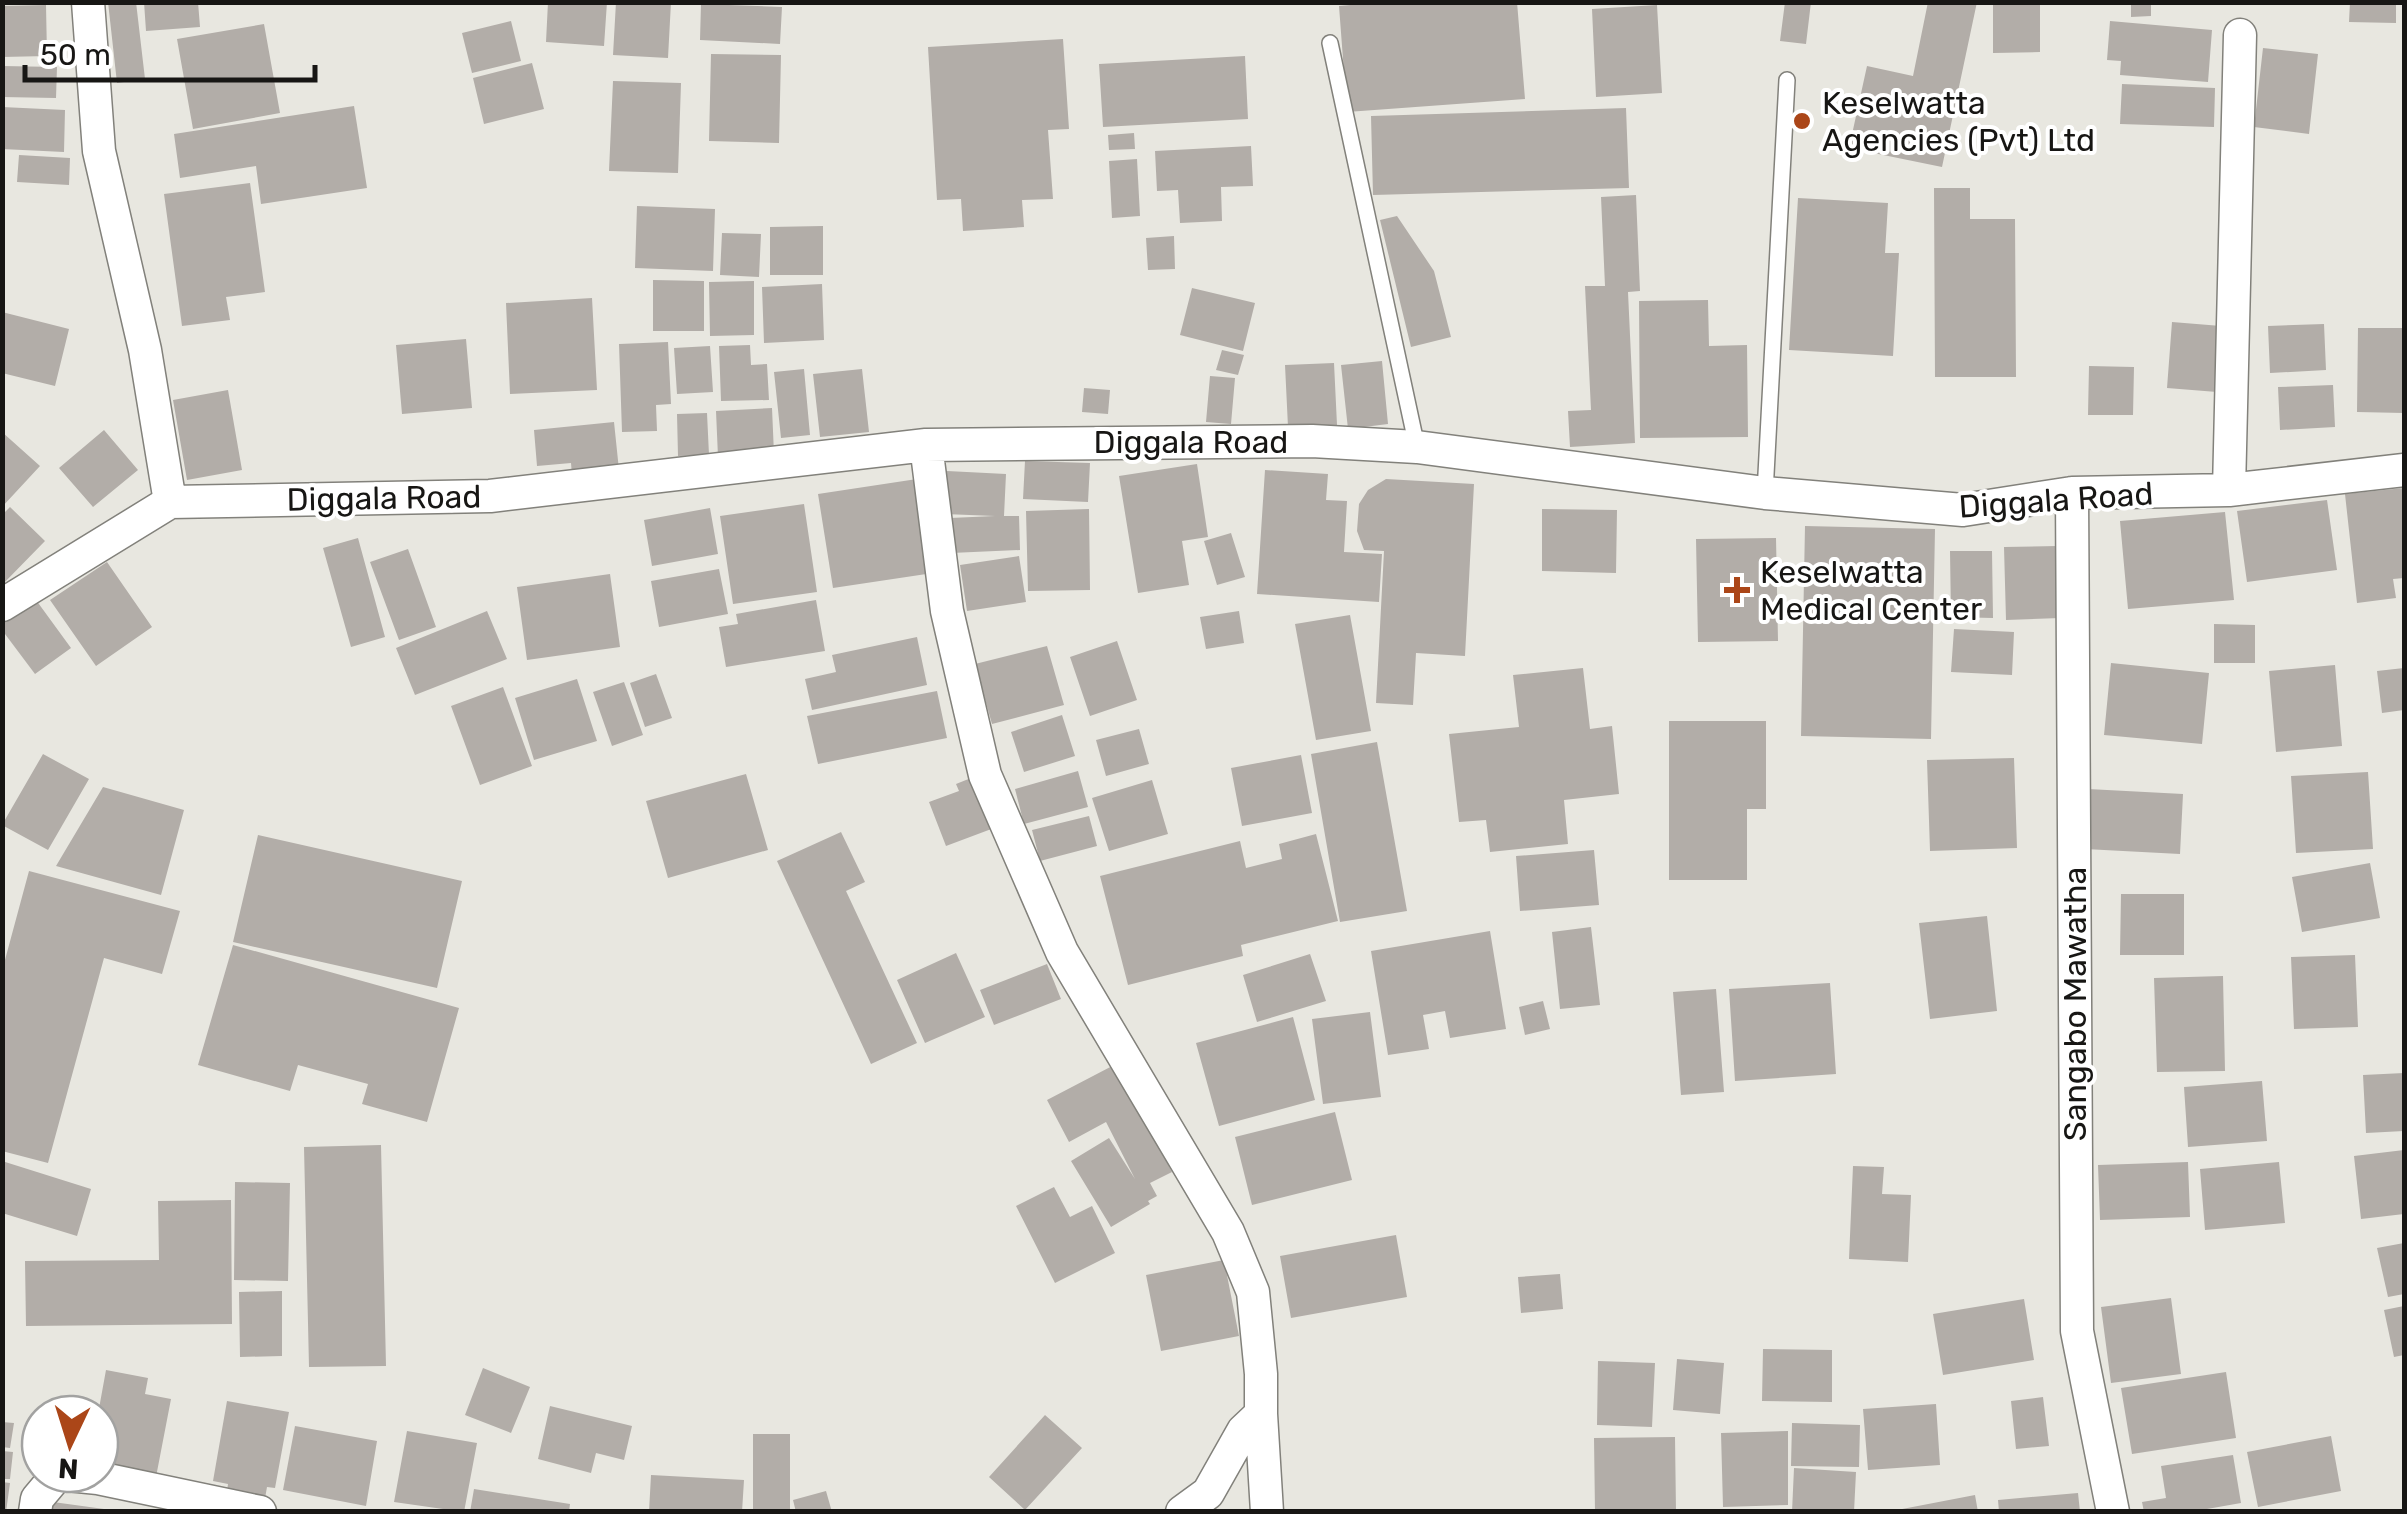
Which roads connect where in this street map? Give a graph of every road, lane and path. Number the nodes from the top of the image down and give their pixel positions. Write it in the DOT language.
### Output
graph roads {
  1 [pos="88,2"];
  2 [pos="2240,35"];
  3 [pos="1330,42"];
  4 [pos="1787,80"];
  5 [pos="926,445"];
  6 [pos="1417,447"];
  7 [pos="2404,470"];
  8 [pos="2229,490"];
  9 [pos="1764,493"];
  10 [pos="2072,493"];
  11 [pos="170,502"];
  12 [pos="2,605"];
  13 [pos="1261,1414"];
  14 [pos="35,1512"];
  15 [pos="260,1512"];
  16 [pos="1182,1512"];
  17 [pos="1266,1512"];
  18 [pos="2114,1512"];
  1 -- 11 [label="street"];
  2 -- 8 [label="street"];
  3 -- 6 [label="lane"];
  4 -- 9 [label="lane"];
  5 -- 6 [label="street, Diggala Road"];
  5 -- 11 [label="street, Diggala Road"];
  5 -- 13 [label="street"];
  6 -- 9 [label="street, Diggala Road"];
  7 -- 8 [label="street, Diggala Road"];
  8 -- 10 [label="street, Diggala Road"];
  9 -- 10 [label="street, Diggala Road"];
  10 -- 18 [label="street, Sangabo Mawatha"];
  11 -- 12 [label="street"];
  13 -- 16 [label="street"];
  13 -- 17 [label="street"];
  14 -- 15 [label="street"];
}
